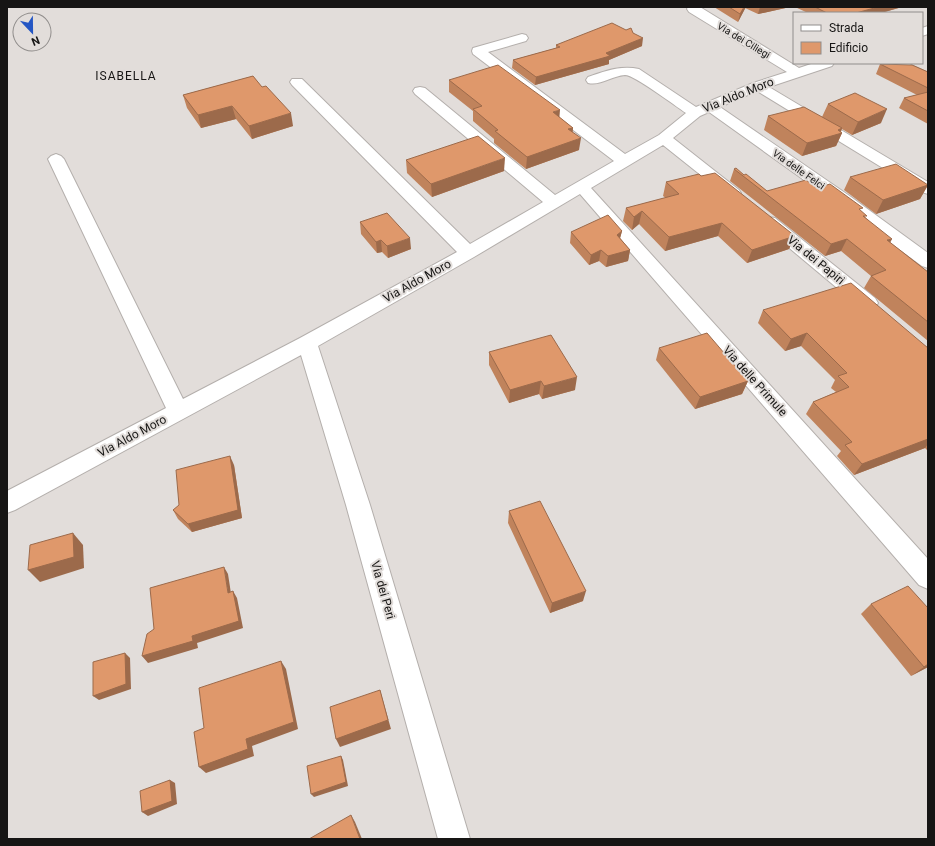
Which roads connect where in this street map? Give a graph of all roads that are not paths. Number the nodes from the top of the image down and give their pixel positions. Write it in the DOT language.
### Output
graph roads {
  1 [pos="694,7"];
  2 [pos="522,38"];
  3 [pos="824,64"];
  4 [pos="898,64"];
  5 [pos="797,72"];
  6 [pos="928,78"];
  7 [pos="594,80"];
  8 [pos="297,82"];
  9 [pos="758,86"];
  10 [pos="420,91"];
  11 [pos="702,109"];
  12 [pos="664,138"];
  13 [pos="56,159"];
  14 [pos="624,161"];
  15 [pos="581,186"];
  16 [pos="928,189"];
  17 [pos="553,202"];
  18 [pos="468,253"];
  19 [pos="928,262"];
  20 [pos="879,312"];
  21 [pos="307,343"];
  22 [pos="178,411"];
  23 [pos="7,503"];
  24 [pos="928,577"];
  25 [pos="454,839"];
  1 -- 5 [label="street, Via dei Ciliegi"];
  2 -- 14 [label="street"];
  3 -- 5 [label="street, Via Aldo Moro"];
  4 -- 6 [label="street"];
  5 -- 9 [label="street, Via Aldo Moro"];
  7 -- 11 [label="street, Via delle Felci"];
  8 -- 18 [label="street"];
  9 -- 11 [label="street, Via Aldo Moro"];
  9 -- 16 [label="street"];
  10 -- 17 [label="street"];
  11 -- 12 [label="street, Via Aldo Moro"];
  11 -- 19 [label="street, Via delle Felci"];
  12 -- 14 [label="street, Via Aldo Moro"];
  12 -- 20 [label="street, Via dei Papiri"];
  13 -- 22 [label="street"];
  14 -- 15 [label="street, Via Aldo Moro"];
  15 -- 17 [label="street, Via Aldo Moro"];
  15 -- 24 [label="street, Via delle Primule"];
  17 -- 18 [label="street, Via Aldo Moro"];
  18 -- 21 [label="street, Via Aldo Moro"];
  21 -- 22 [label="street, Via Aldo Moro"];
  21 -- 25 [label="street, Via dei Peri"];
  22 -- 23 [label="street, Via Aldo Moro"];
}
